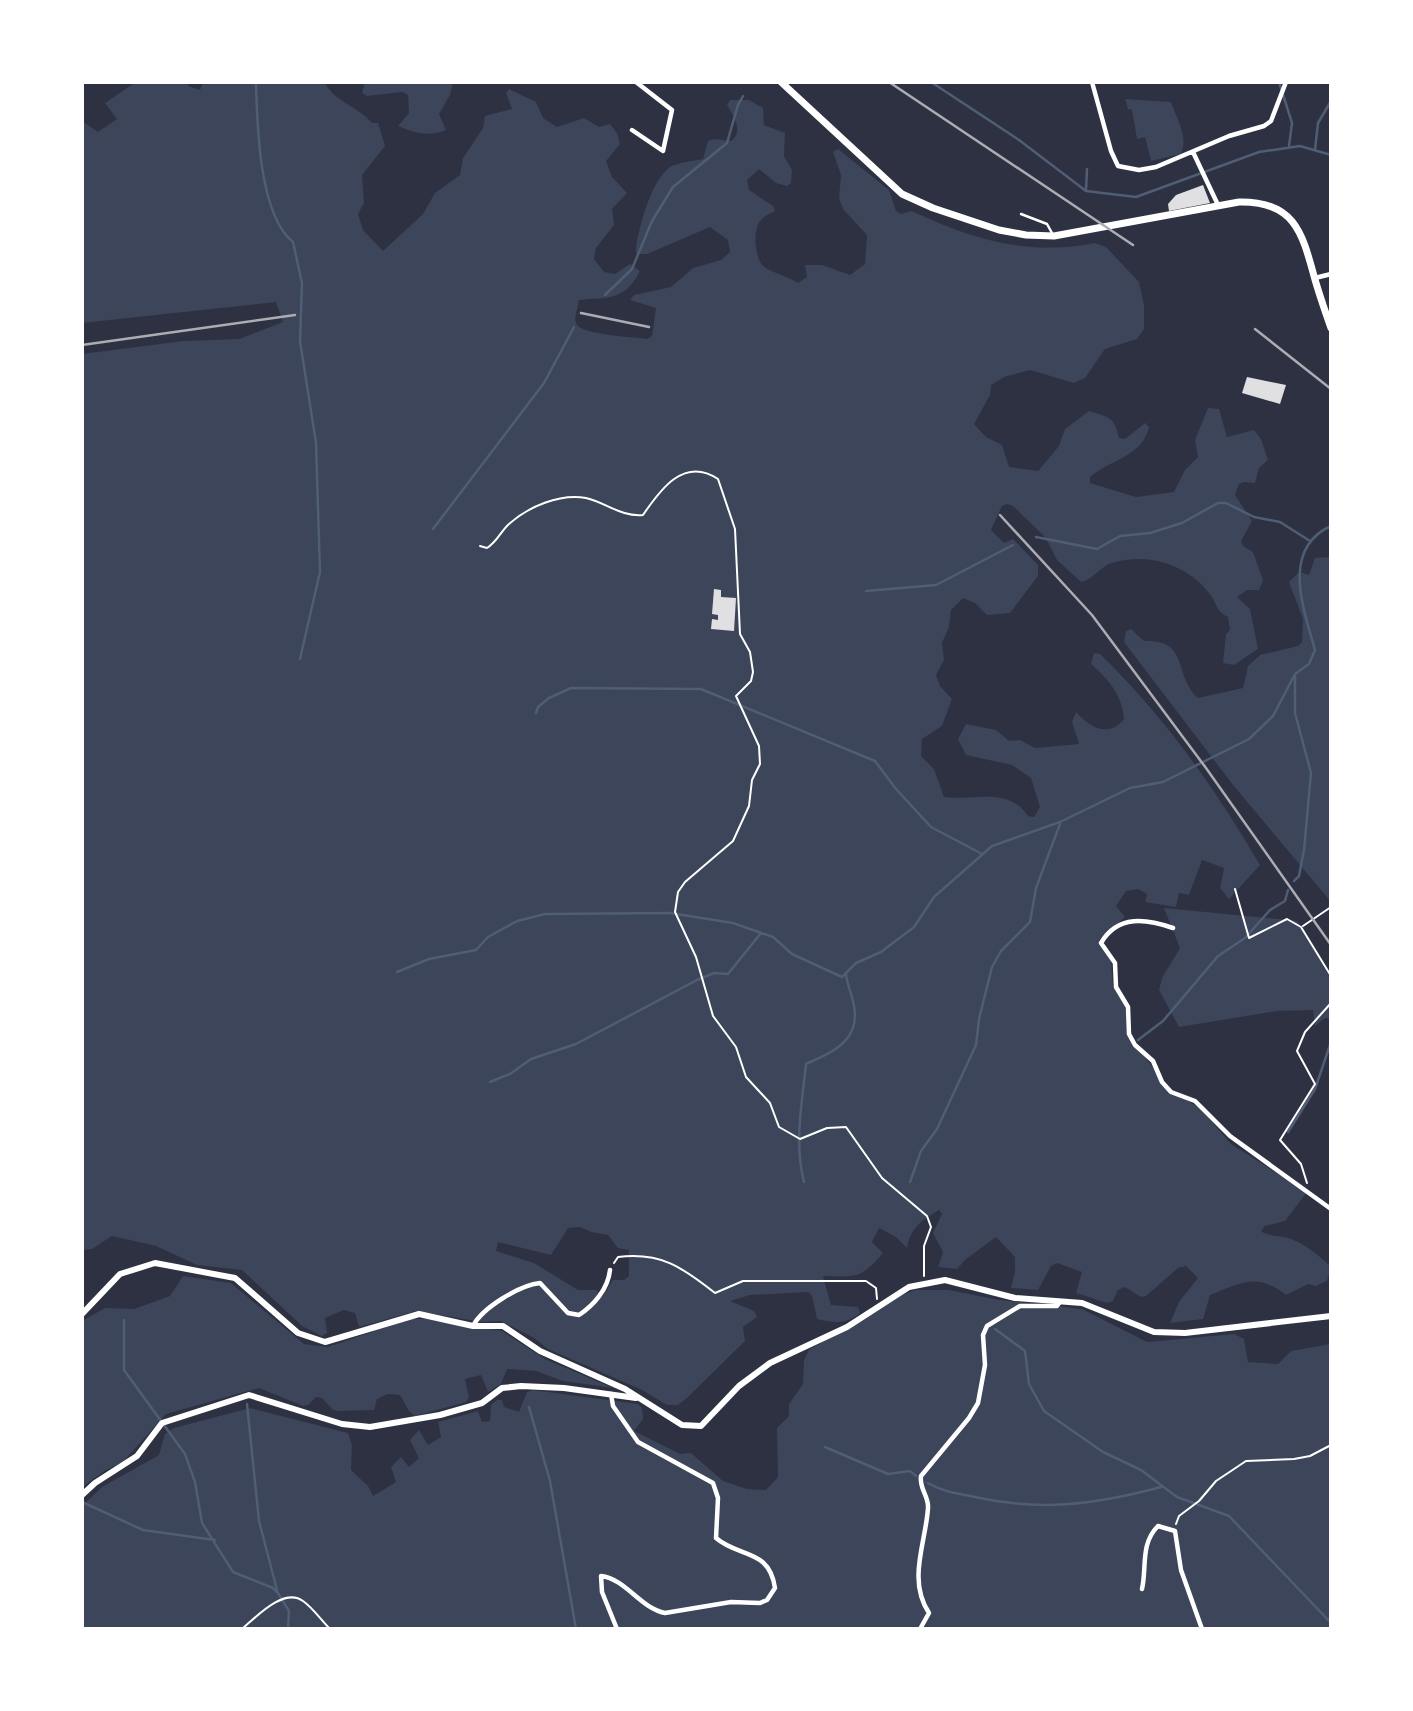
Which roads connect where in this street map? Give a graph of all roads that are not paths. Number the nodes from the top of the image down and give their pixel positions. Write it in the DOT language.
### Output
graph roads {
  1 [pos="636,82"];
  2 [pos="780,82"];
  3 [pos="1092,82"];
  4 [pos="1286,82"];
  5 [pos="632,130"];
  6 [pos="1194,154"];
  7 [pos="1218,205"];
  8 [pos="1021,214"];
  9 [pos="1054,236"];
  10 [pos="1331,274"];
  11 [pos="1315,278"];
  12 [pos="1331,328"];
  13 [pos="1173,928"];
  14 [pos="1331,1209"];
  15 [pos="610,1270"];
  16 [pos="1060,1301"];
  17 [pos="82,1314"];
  18 [pos="1331,1316"];
  19 [pos="473,1326"];
  20 [pos="611,1393"];
  21 [pos="641,1399"];
  22 [pos="82,1495"];
  23 [pos="1142,1589"];
  24 [pos="617,1629"];
  25 [pos="920,1629"];
  26 [pos="1202,1629"];
  1 -- 5 [label="street"];
  2 -- 9 [label="main road"];
  3 -- 6 [label="street"];
  4 -- 6 [label="street"];
  6 -- 7 [label="street"];
  7 -- 9 [label="main road"];
  7 -- 11 [label="main road"];
  8 -- 9 [label="lane"];
  10 -- 11 [label="street"];
  11 -- 12 [label="main road"];
  13 -- 14 [label="street"];
  15 -- 19 [label="street"];
  16 -- 18 [label="street"];
  16 -- 21 [label="street"];
  16 -- 25 [label="street"];
  17 -- 19 [label="street"];
  19 -- 21 [label="street"];
  20 -- 21 [label="street"];
  20 -- 22 [label="street"];
  20 -- 24 [label="street"];
  23 -- 26 [label="street"];
}
